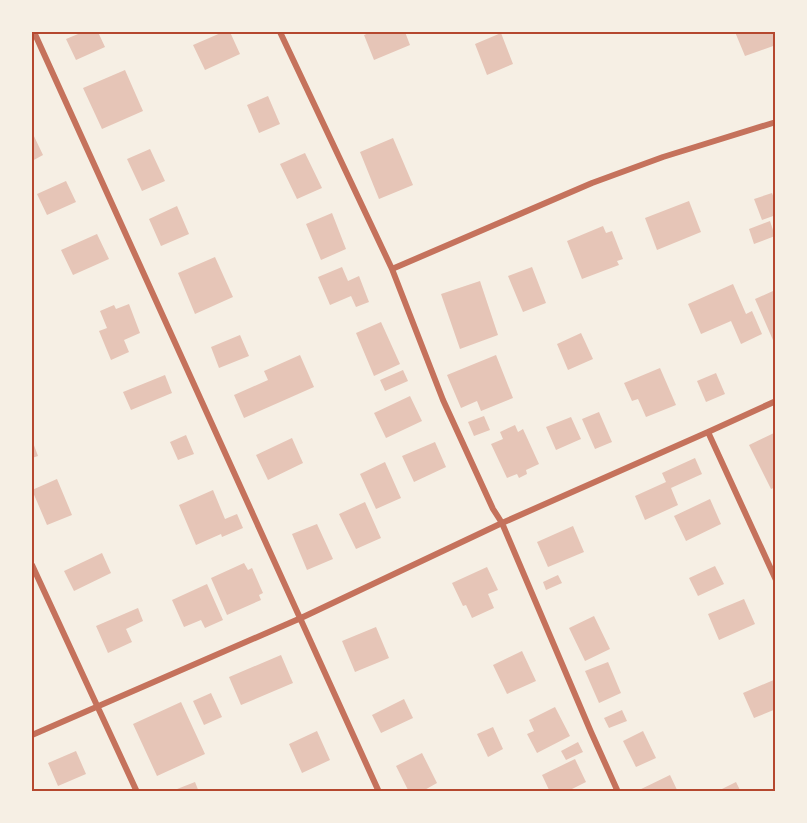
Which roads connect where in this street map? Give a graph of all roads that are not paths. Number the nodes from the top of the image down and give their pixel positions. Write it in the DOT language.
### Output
graph roads {
  1 [pos="34,32"];
  2 [pos="280,32"];
  3 [pos="776,122"];
  4 [pos="392,269"];
  5 [pos="776,401"];
  6 [pos="708,432"];
  7 [pos="502,523"];
  8 [pos="32,565"];
  9 [pos="776,579"];
  10 [pos="301,618"];
  11 [pos="98,706"];
  12 [pos="32,735"];
  13 [pos="137,792"];
  14 [pos="379,792"];
  15 [pos="618,792"];
  1 -- 10 [label="street"];
  2 -- 4 [label="street"];
  3 -- 4 [label="street"];
  4 -- 7 [label="street"];
  5 -- 6 [label="street"];
  6 -- 7 [label="street"];
  6 -- 9 [label="street"];
  7 -- 10 [label="street"];
  7 -- 15 [label="street"];
  8 -- 11 [label="street"];
  10 -- 11 [label="street"];
  10 -- 14 [label="street"];
  11 -- 12 [label="street"];
  11 -- 13 [label="street"];
}
